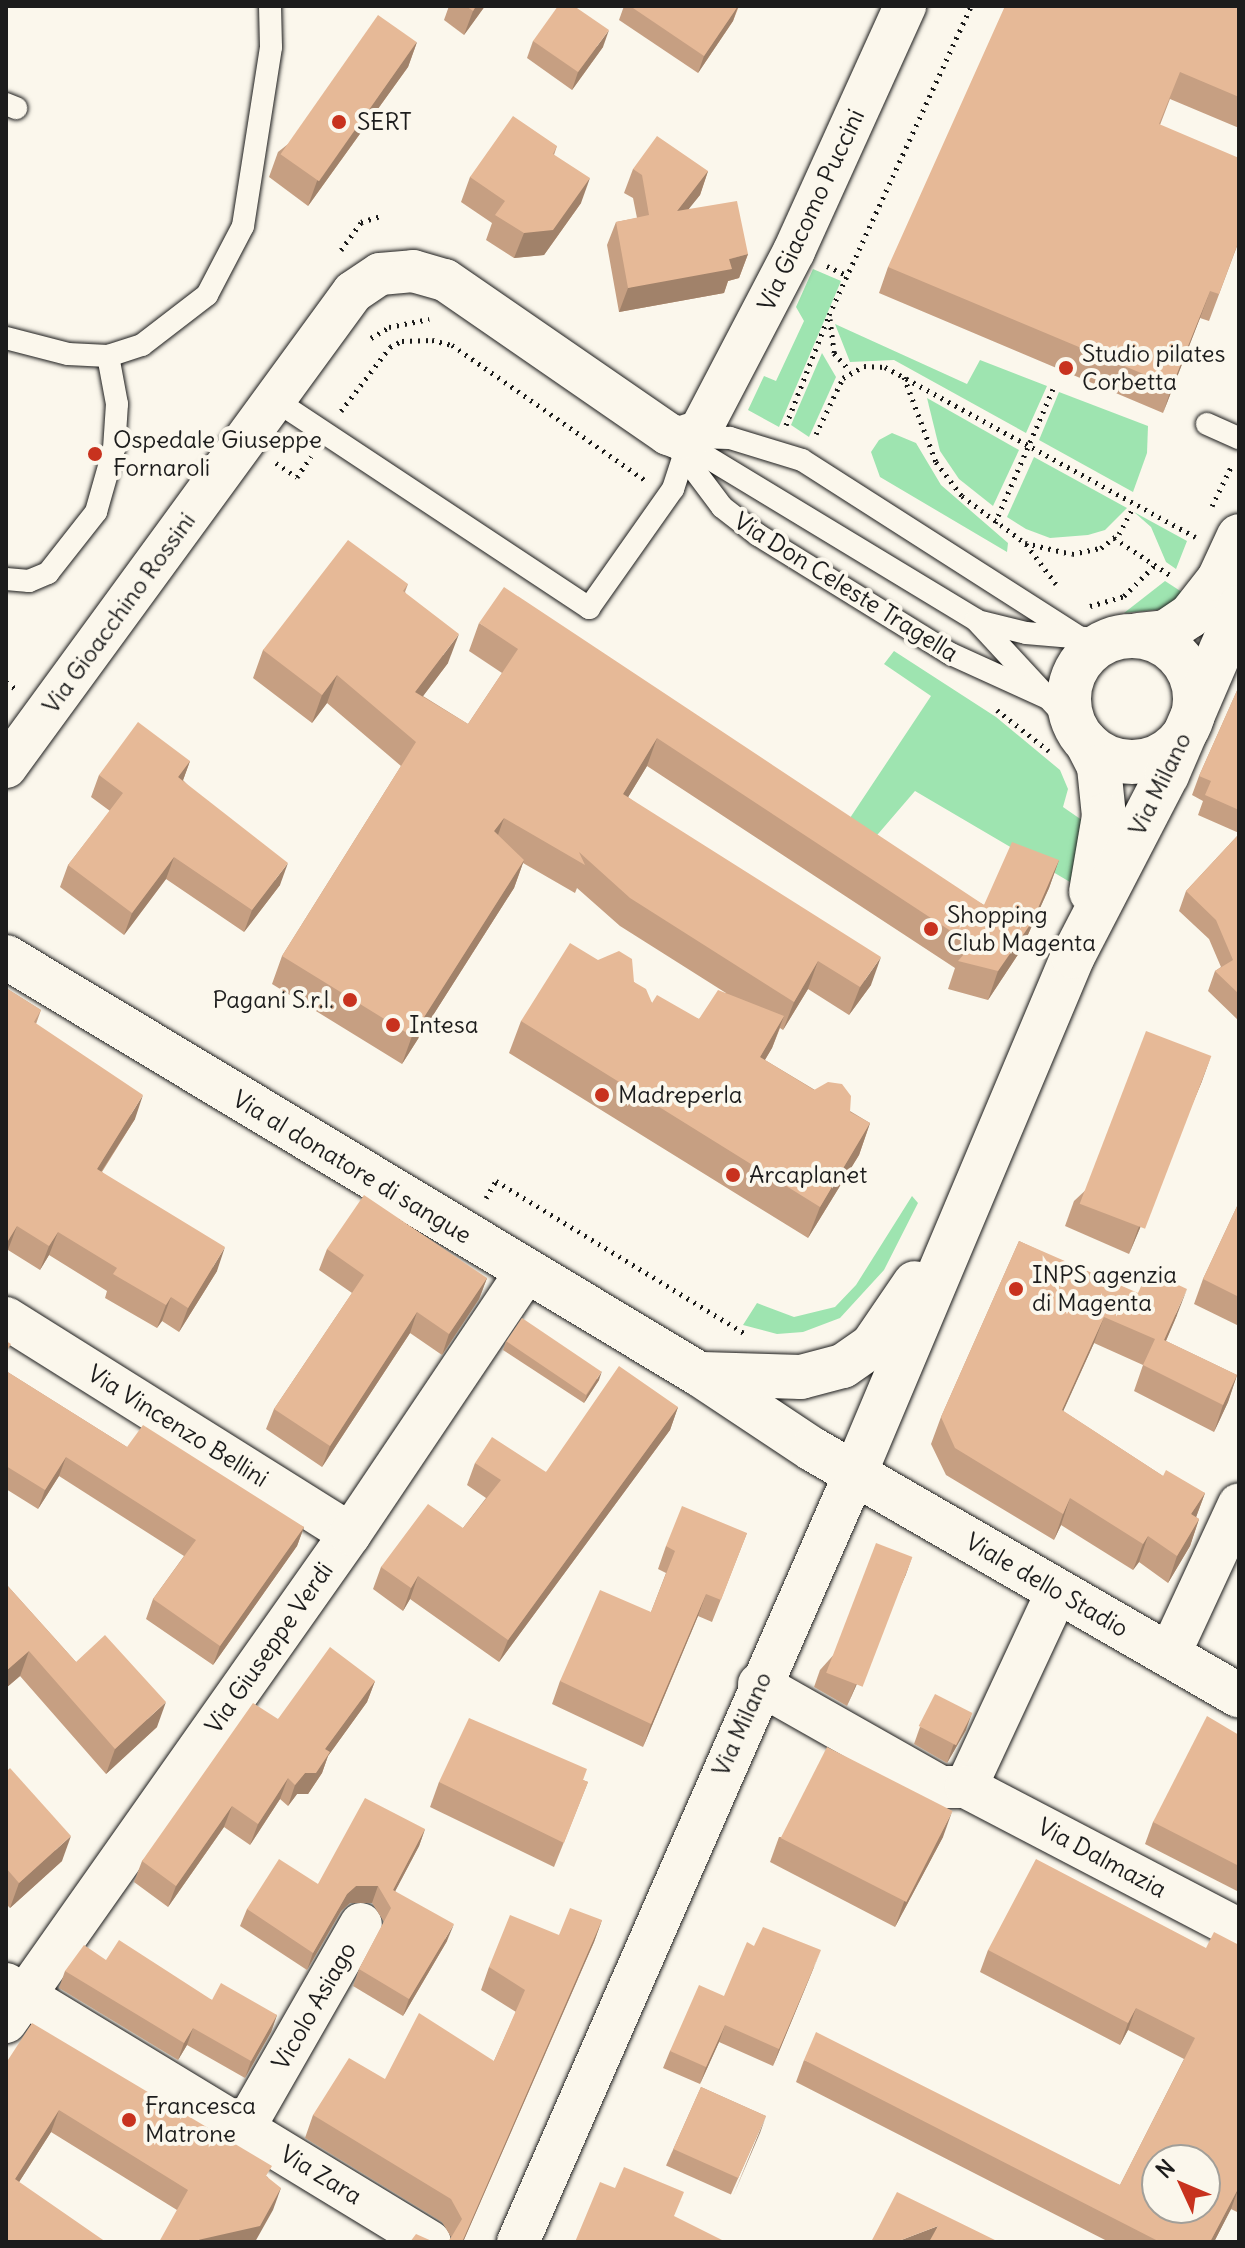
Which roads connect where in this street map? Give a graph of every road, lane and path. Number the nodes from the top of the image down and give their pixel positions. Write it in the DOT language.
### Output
graph roads {
  1 [pos="270,6"];
  2 [pos="905,6"];
  3 [pos="971,6"];
  4 [pos="380,274"];
  5 [pos="829,315"];
  6 [pos="440,320"];
  7 [pos="6,338"];
  8 [pos="365,343"];
  9 [pos="108,356"];
  10 [pos="850,371"];
  11 [pos="904,376"];
  12 [pos="1053,389"];
  13 [pos="275,400"];
  14 [pos="1207,424"];
  15 [pos="326,433"];
  16 [pos="690,437"];
  17 [pos="1239,438"];
  18 [pos="1030,444"];
  19 [pos="807,452"];
  20 [pos="277,463"];
  21 [pos="668,496"];
  22 [pos="1134,506"];
  23 [pos="995,523"];
  24 [pos="1218,537"];
  25 [pos="1114,538"];
  26 [pos="1025,543"];
  27 [pos="6,579"];
  28 [pos="1185,584"];
  29 [pos="1062,592"];
  30 [pos="1239,608"];
  31 [pos="976,620"];
  32 [pos="1110,638"];
  33 [pos="1190,723"];
  34 [pos="1072,724"];
  35 [pos="6,767"];
  36 [pos="1073,956"];
  37 [pos="6,957"];
  38 [pos="966,1207"];
  39 [pos="466,1234"];
  40 [pos="527,1271"];
  41 [pos="6,1318"];
  42 [pos="752,1336"];
  43 [pos="699,1374"];
  44 [pos="855,1473"];
  45 [pos="1239,1504"];
  46 [pos="350,1534"];
  47 [pos="1057,1592"];
  48 [pos="1169,1655"];
  49 [pos="759,1684"];
  50 [pos="1239,1696"];
  51 [pos="966,1787"];
  52 [pos="361,1924"];
  53 [pos="1239,1930"];
  54 [pos="13,2001"];
  55 [pos="244,2128"];
  56 [pos="430,2242"];
  57 [pos="518,2242"];
  1 -- 9 [label="lane"];
  2 -- 16 [label="street, Via Giacomo Puccini"];
  3 -- 5 [label="path"];
  4 -- 13 [label="street, Via Gioacchino Rossini"];
  4 -- 16 [label="street, Via Don Celeste Tragella"];
  5 -- 10 [label="path"];
  5 -- 19 [label="path"];
  6 -- 8 [label="path"];
  7 -- 9 [label="lane"];
  9 -- 27 [label="lane"];
  10 -- 11 [label="path"];
  10 -- 19 [label="path"];
  11 -- 18 [label="path"];
  11 -- 23 [label="path"];
  12 -- 18 [label="path"];
  13 -- 15 [label="lane"];
  13 -- 35 [label="street, Via Gioacchino Rossini"];
  14 -- 17 [label="lane"];
  15 -- 20 [label="path"];
  15 -- 21 [label="path"];
  15 -- 21 [label="lane"];
  16 -- 19 [label="lane"];
  16 -- 21 [label="lane"];
  16 -- 31 [label="lane, Via Don Celeste Tragella"];
  16 -- 34 [label="lane, Via Don Celeste Tragella"];
  18 -- 22 [label="path"];
  18 -- 23 [label="path"];
  19 -- 32 [label="lane"];
  22 -- 24 [label="path"];
  22 -- 25 [label="path"];
  23 -- 26 [label="path"];
  24 -- 32 [label="street"];
  25 -- 26 [label="path"];
  25 -- 28 [label="path"];
  26 -- 29 [label="path"];
  30 -- 33 [label="street, Via Milano"];
  31 -- 32 [label="lane"];
  31 -- 34 [label="lane"];
  32 -- 33 [label="street"];
  32 -- 34 [label="street"];
  33 -- 34 [label="street"];
  33 -- 36 [label="street, Via Milano"];
  34 -- 36 [label="street, Via Milano"];
  36 -- 38 [label="street, Via Milano"];
  37 -- 39 [label="street, Via al donatore di sangue"];
  38 -- 43 [label="street, Via Milano"];
  38 -- 44 [label="street, Via Milano"];
  39 -- 40 [label="street, Via al donatore di sangue"];
  39 -- 42 [label="path"];
  40 -- 43 [label="street, Via al donatore di sangue"];
  40 -- 46 [label="street, Via Giuseppe Verdi"];
  41 -- 46 [label="street, Via Vincenzo Bellini"];
  43 -- 44 [label="street, Via al donatore di sangue"];
  44 -- 47 [label="street, Viale dello Stadio"];
  44 -- 49 [label="street, Via Milano"];
  45 -- 48 [label="street"];
  46 -- 54 [label="street, Via Giuseppe Verdi"];
  47 -- 48 [label="street, Viale dello Stadio"];
  47 -- 51 [label="street"];
  48 -- 50 [label="street, Viale dello Stadio"];
  49 -- 51 [label="street, Via Dalmazia"];
  49 -- 57 [label="street, Via Milano"];
  51 -- 53 [label="street, Via Dalmazia"];
  52 -- 55 [label="street, Vicolo Asiago"];
  54 -- 55 [label="street, Via Zara"];
  55 -- 56 [label="street, Via Zara"];
}
